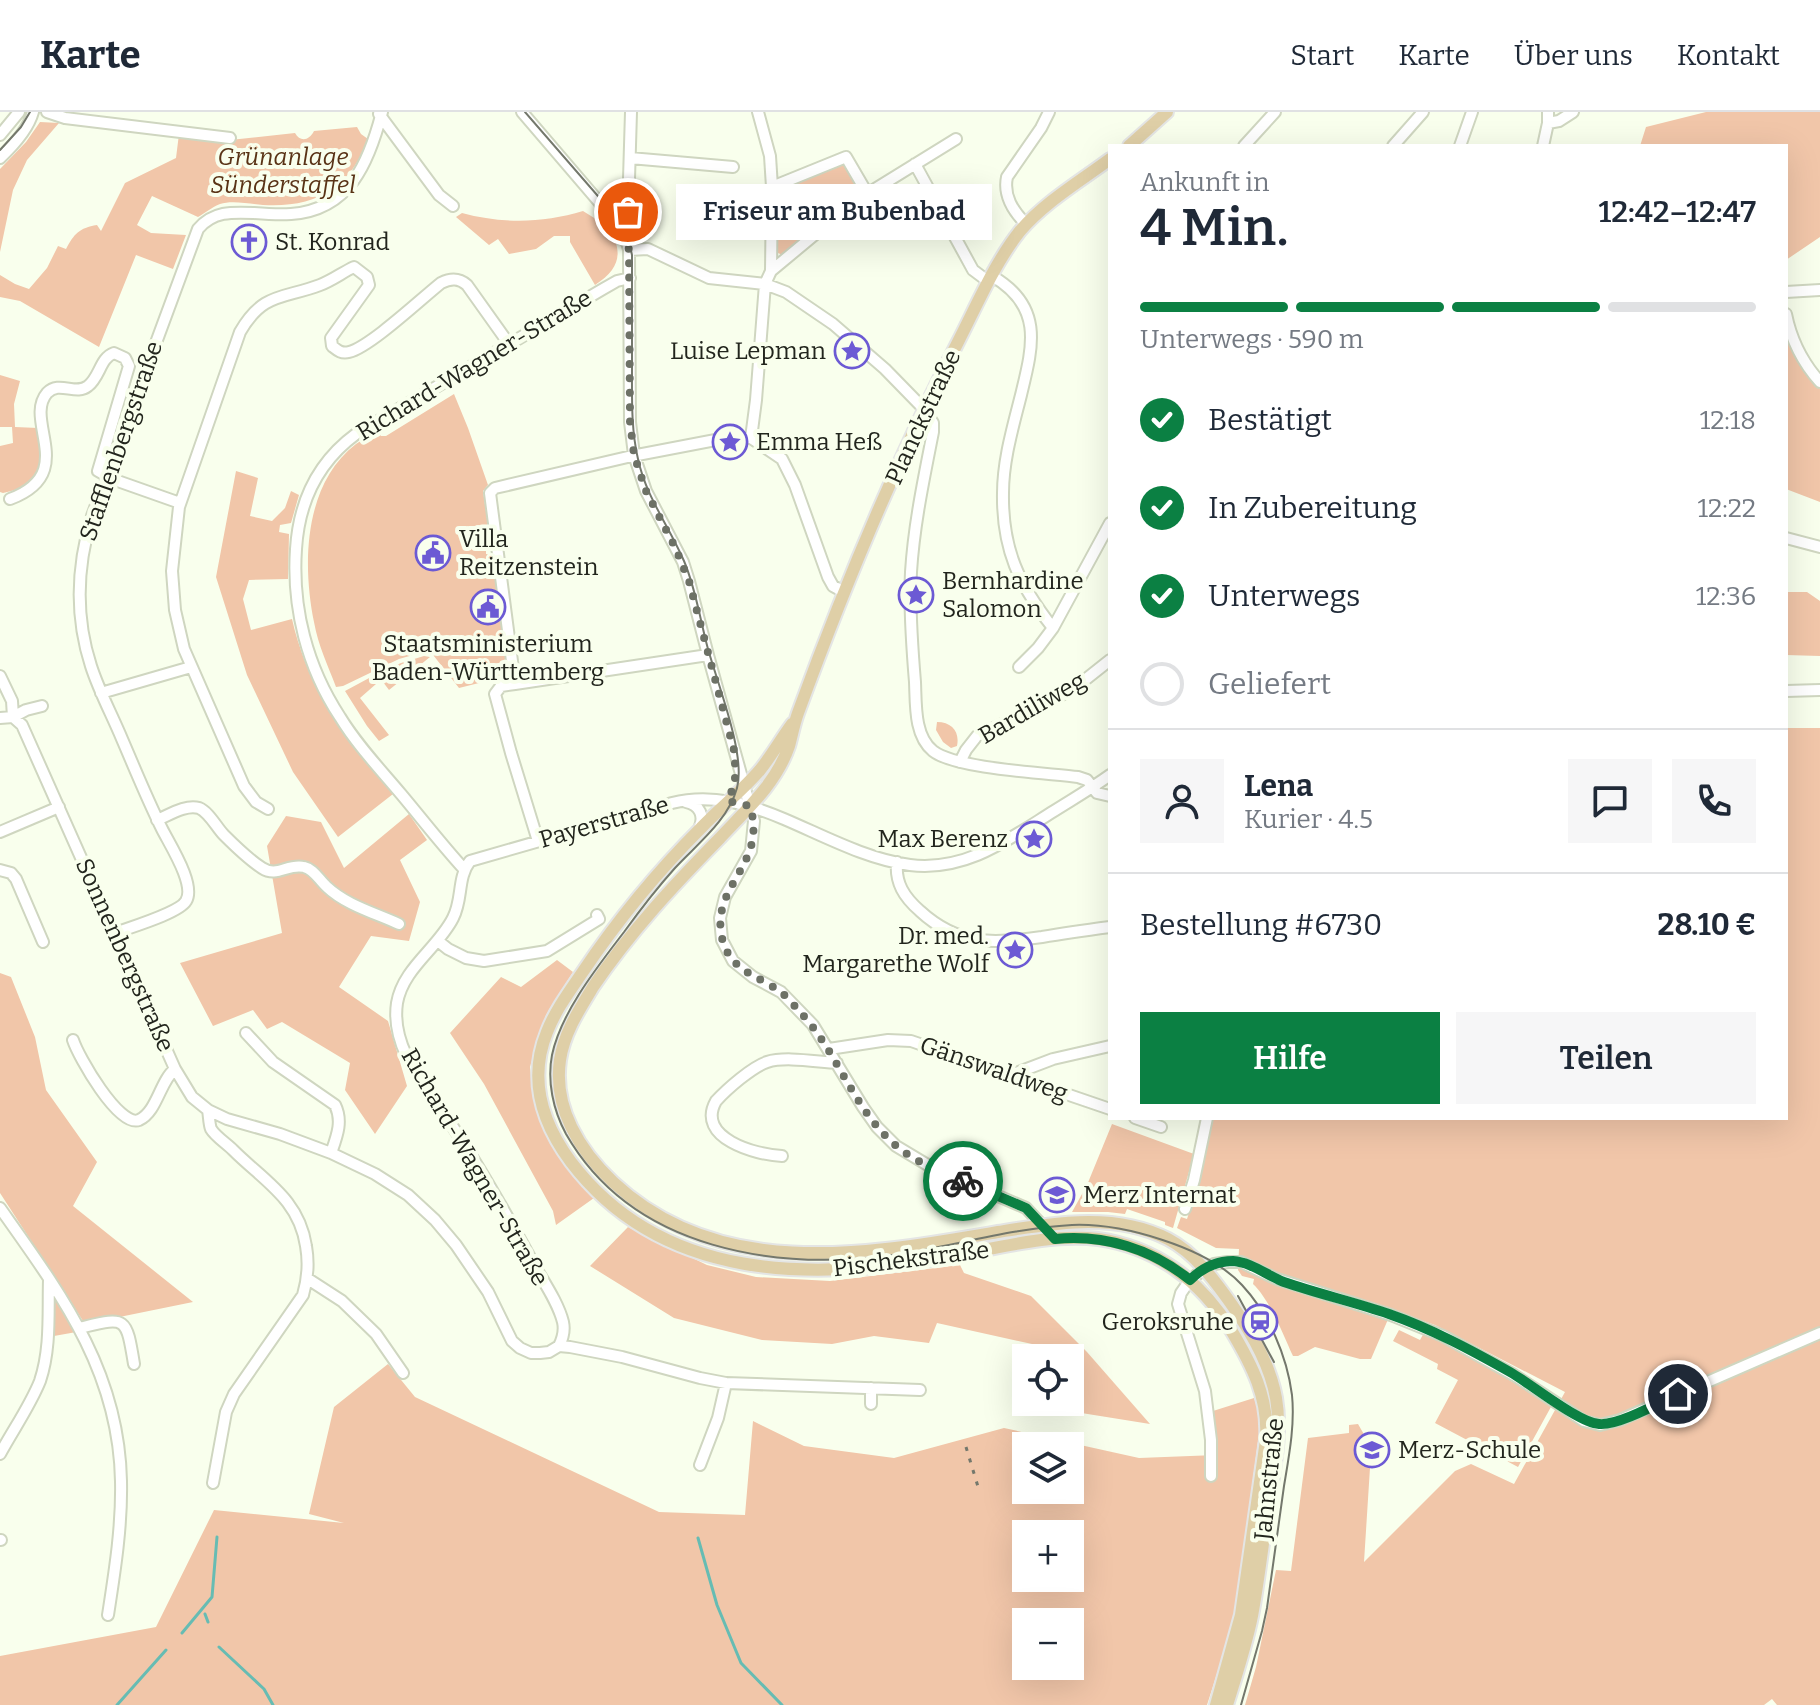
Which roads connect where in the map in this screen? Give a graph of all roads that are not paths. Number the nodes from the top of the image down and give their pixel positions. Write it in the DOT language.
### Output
graph roads {
  1 [pos="19,112"];
  2 [pos="33,112"];
  3 [pos="47,112"];
  4 [pos="522,112"];
  5 [pos="631,112"];
  6 [pos="758,112"];
  7 [pos="1049,112"];
  8 [pos="1167,112"];
  9 [pos="1275,112"];
  10 [pos="1423,112"];
  11 [pos="1472,112"];
  12 [pos="1573,112"];
  13 [pos="380,113"];
  14 [pos="1548,117"];
  15 [pos="0,135"];
  16 [pos="230,138"];
  17 [pos="956,139"];
  18 [pos="1131,144"];
  19 [pos="1246,144"];
  20 [pos="1395,144"];
  21 [pos="1461,144"];
  22 [pos="1543,144"];
  23 [pos="0,158"];
  24 [pos="630,158"];
  25 [pos="1108,160"];
  26 [pos="915,164"];
  27 [pos="733,167"];
  28 [pos="772,187"];
  29 [pos="867,193"];
  30 [pos="453,206"];
  31 [pos="1026,224"];
  32 [pos="618,226"];
  33 [pos="629,250"];
  34 [pos="771,271"];
  35 [pos="630,278"];
  36 [pos="991,279"];
  37 [pos="765,284"];
  38 [pos="1820,290"];
  39 [pos="1788,292"];
  40 [pos="1788,326"];
  41 [pos="509,344"];
  42 [pos="1820,382"];
  43 [pos="924,409"];
  44 [pos="751,438"];
  45 [pos="634,455"];
  46 [pos="107,476"];
  47 [pos="10,499"];
  48 [pos="180,503"];
  49 [pos="1108,527"];
  50 [pos="1788,539"];
  51 [pos="1820,547"];
  52 [pos="844,592"];
  53 [pos="1053,628"];
  54 [pos="708,655"];
  55 [pos="1108,662"];
  56 [pos="191,667"];
  57 [pos="1019,667"];
  58 [pos="0,676"];
  59 [pos="515,684"];
  60 [pos="1820,690"];
  61 [pos="1788,691"];
  62 [pos="101,693"];
  63 [pos="42,706"];
  64 [pos="797,716"];
  65 [pos="13,717"];
  66 [pos="0,718"];
  67 [pos="735,754"];
  68 [pos="960,762"];
  69 [pos="1108,776"];
  70 [pos="744,786"];
  71 [pos="1092,787"];
  72 [pos="1108,796"];
  73 [pos="728,801"];
  74 [pos="672,803"];
  75 [pos="59,807"];
  76 [pos="268,809"];
  77 [pos="752,812"];
  78 [pos="772,816"];
  79 [pos="157,820"];
  80 [pos="699,829"];
  81 [pos="754,830"];
  82 [pos="0,832"];
  83 [pos="538,841"];
  84 [pos="897,862"];
  85 [pos="464,869"];
  86 [pos="0,870"];
  87 [pos="597,915"];
  88 [pos="399,924"];
  89 [pos="1108,927"];
  90 [pos="115,933"];
  91 [pos="438,941"];
  92 [pos="43,942"];
  93 [pos="246,1033"];
  94 [pos="73,1040"];
  95 [pos="1108,1046"];
  96 [pos="829,1049"];
  97 [pos="837,1063"];
  98 [pos="175,1069"];
  99 [pos="1011,1075"];
  100 [pos="1108,1108"];
  101 [pos="208,1110"];
  102 [pos="1141,1120"];
  103 [pos="1207,1120"];
  104 [pos="1161,1127"];
  105 [pos="331,1153"];
  106 [pos="782,1156"];
  107 [pos="0,1208"];
  108 [pos="1185,1209"];
  109 [pos="1042,1225"];
  110 [pos="1055,1239"];
  111 [pos="1204,1269"];
  112 [pos="49,1278"];
  113 [pos="308,1279"];
  114 [pos="1190,1280"];
  115 [pos="79,1328"];
  116 [pos="1820,1333"];
  117 [pos="559,1346"];
  118 [pos="134,1364"];
  119 [pos="403,1373"];
  120 [pos="726,1383"];
  121 [pos="871,1388"];
  122 [pos="920,1390"];
  123 [pos="871,1404"];
  124 [pos="0,1454"];
  125 [pos="700,1465"];
  126 [pos="1211,1476"];
  127 [pos="213,1483"];
  128 [pos="108,1615"];
  129 [pos="1216,1705"];
  130 [pos="1227,1705"];
  1 -- 15 [label="street"];
  2 -- 23 [label="street"];
  3 -- 16 [label="street"];
  4 -- 32 [label="street"];
  5 -- 24 [label="street"];
  6 -- 28 [label="street"];
  7 -- 31 [label="street"];
  8 -- 18 [label="main road"];
  9 -- 19 [label="street"];
  10 -- 20 [label="street"];
  11 -- 21 [label="street"];
  12 -- 14 [label="street"];
  13 -- 30 [label="street"];
  13 -- 46 [label="street, Stafflenbergstraße"];
  14 -- 22 [label="street"];
  17 -- 26 [label="street"];
  24 -- 27 [label="street"];
  24 -- 32 [label="street"];
  25 -- 31 [label="main road, Planckstraße"];
  26 -- 29 [label="street"];
  26 -- 36 [label="street"];
  28 -- 29 [label="street"];
  28 -- 34 [label="street"];
  29 -- 34 [label="street"];
  31 -- 36 [label="main road, Planckstraße"];
  32 -- 33 [label="street"];
  33 -- 35 [label="street"];
  33 -- 37 [label="street"];
  34 -- 37 [label="street"];
  35 -- 41 [label="street, Richard-Wagner-Straße"];
  35 -- 45 [label="street"];
  36 -- 43 [label="main road, Planckstraße"];
  36 -- 53 [label="street"];
  37 -- 43 [label="street"];
  37 -- 44 [label="street"];
  38 -- 39 [label="street"];
  40 -- 42 [label="street"];
  41 -- 48 [label="street"];
  41 -- 85 [label="street, Richard-Wagner-Straße"];
  43 -- 52 [label="main road, Planckstraße"];
  43 -- 68 [label="street"];
  44 -- 45 [label="street"];
  44 -- 52 [label="street"];
  45 -- 54 [label="street"];
  45 -- 59 [label="street"];
  46 -- 47 [label="street"];
  46 -- 48 [label="street"];
  46 -- 62 [label="street, Stafflenbergstraße"];
  48 -- 56 [label="street"];
  49 -- 53 [label="street"];
  50 -- 51 [label="street"];
  52 -- 64 [label="main road, Planckstraße"];
  53 -- 57 [label="street"];
  54 -- 59 [label="street"];
  54 -- 67 [label="street"];
  55 -- 68 [label="street, Bardiliweg"];
  56 -- 62 [label="street"];
  56 -- 76 [label="street"];
  58 -- 65 [label="street, Sonnenbergstraße"];
  59 -- 83 [label="street"];
  60 -- 61 [label="street"];
  62 -- 79 [label="street, Stafflenbergstraße"];
  63 -- 65 [label="street"];
  64 -- 70 [label="main road, Planckstraße"];
  64 -- 77 [label="main road, Planckstraße"];
  65 -- 66 [label="street"];
  65 -- 75 [label="street, Sonnenbergstraße"];
  67 -- 70 [label="street"];
  67 -- 73 [label="street"];
  68 -- 71 [label="street"];
  69 -- 71 [label="street, Payerstraße"];
  70 -- 73 [label="main road, Pischekstraße"];
  70 -- 77 [label="street"];
  71 -- 72 [label="street"];
  71 -- 84 [label="street, Payerstraße"];
  73 -- 74 [label="street, Payerstraße"];
  73 -- 77 [label="street, Payerstraße"];
  73 -- 80 [label="main road, Pischekstraße"];
  74 -- 80 [label="street"];
  74 -- 83 [label="street, Payerstraße"];
  75 -- 82 [label="street"];
  75 -- 90 [label="street, Sonnenbergstraße"];
  77 -- 78 [label="street, Payerstraße"];
  77 -- 81 [label="street"];
  77 -- 109 [label="main road, Pischekstraße"];
  78 -- 81 [label="street"];
  78 -- 84 [label="street, Payerstraße"];
  79 -- 88 [label="street"];
  79 -- 90 [label="street, Stafflenbergstraße"];
  80 -- 110 [label="main road, Pischekstraße"];
  81 -- 96 [label="street"];
  83 -- 85 [label="street, Payerstraße"];
  84 -- 89 [label="street"];
  85 -- 91 [label="street, Richard-Wagner-Straße"];
  86 -- 92 [label="street"];
  87 -- 91 [label="street"];
  90 -- 98 [label="street, Sonnenbergstraße"];
  91 -- 117 [label="street, Richard-Wagner-Straße"];
  93 -- 105 [label="street"];
  94 -- 98 [label="street"];
  95 -- 99 [label="street"];
  96 -- 97 [label="street"];
  96 -- 99 [label="street, Gänswaldweg"];
  97 -- 106 [label="street"];
  97 -- 109 [label="street"];
  98 -- 101 [label="street, Sonnenbergstraße"];
  99 -- 100 [label="street, Gänswaldweg"];
  101 -- 105 [label="street, Sonnenbergstraße"];
  101 -- 113 [label="street"];
  102 -- 104 [label="street"];
  103 -- 108 [label="street"];
  105 -- 117 [label="street, Sonnenbergstraße"];
  107 -- 112 [label="street"];
  109 -- 110 [label="street"];
  109 -- 111 [label="main road, Pischekstraße"];
  110 -- 114 [label="main road, Pischekstraße"];
  111 -- 114 [label="street"];
  111 -- 116 [label="street"];
  111 -- 130 [label="main road, Jahnstraße"];
  112 -- 115 [label="street"];
  112 -- 124 [label="street"];
  113 -- 119 [label="street"];
  113 -- 127 [label="street"];
  114 -- 126 [label="street"];
  114 -- 129 [label="main road, Jahnstraße"];
  115 -- 118 [label="street"];
  115 -- 128 [label="street"];
  117 -- 120 [label="street, Sonnenbergstraße"];
  120 -- 121 [label="street, Sonnenbergstraße"];
  120 -- 125 [label="street"];
  121 -- 122 [label="street, Sonnenbergstraße"];
  121 -- 123 [label="street"];
}
